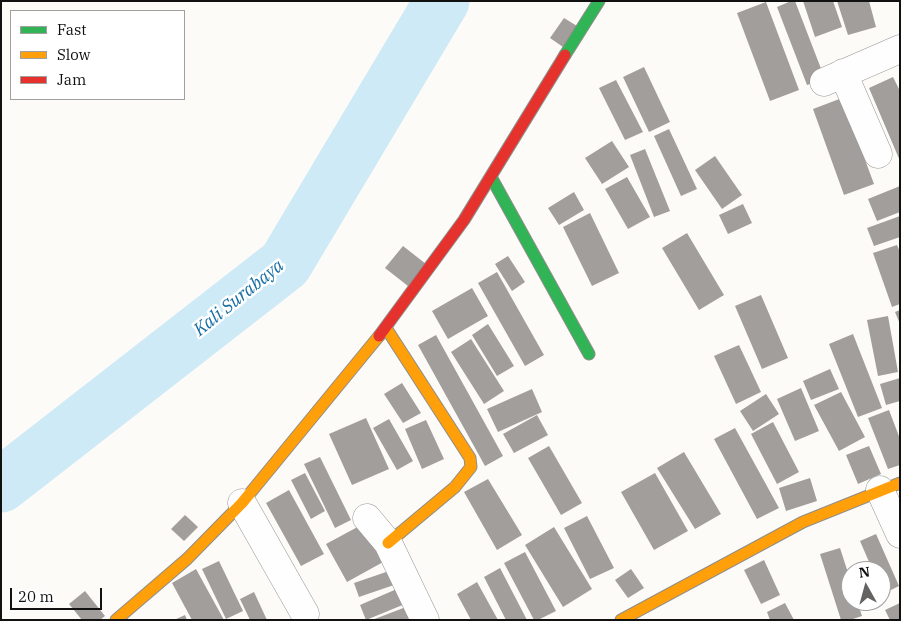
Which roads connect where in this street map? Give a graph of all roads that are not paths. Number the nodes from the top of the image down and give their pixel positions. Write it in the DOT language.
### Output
graph roads {
  1 [pos="599,1"];
  2 [pos="900,48"];
  3 [pos="878,154"];
  4 [pos="491,178"];
  5 [pos="386,328"];
  6 [pos="589,354"];
  7 [pos="890,487"];
  8 [pos="242,503"];
  9 [pos="367,518"];
  10 [pos="900,534"];
  11 [pos="388,543"];
  12 [pos="305,614"];
  13 [pos="116,620"];
  14 [pos="425,620"];
  15 [pos="621,620"];
  1 -- 4 [label="street"];
  2 -- 3 [label="street"];
  4 -- 5 [label="street"];
  4 -- 6 [label="street"];
  5 -- 8 [label="street"];
  5 -- 11 [label="street"];
  7 -- 10 [label="street"];
  7 -- 15 [label="street"];
  8 -- 12 [label="street"];
  8 -- 13 [label="street"];
  9 -- 11 [label="street"];
  11 -- 14 [label="street"];
}
